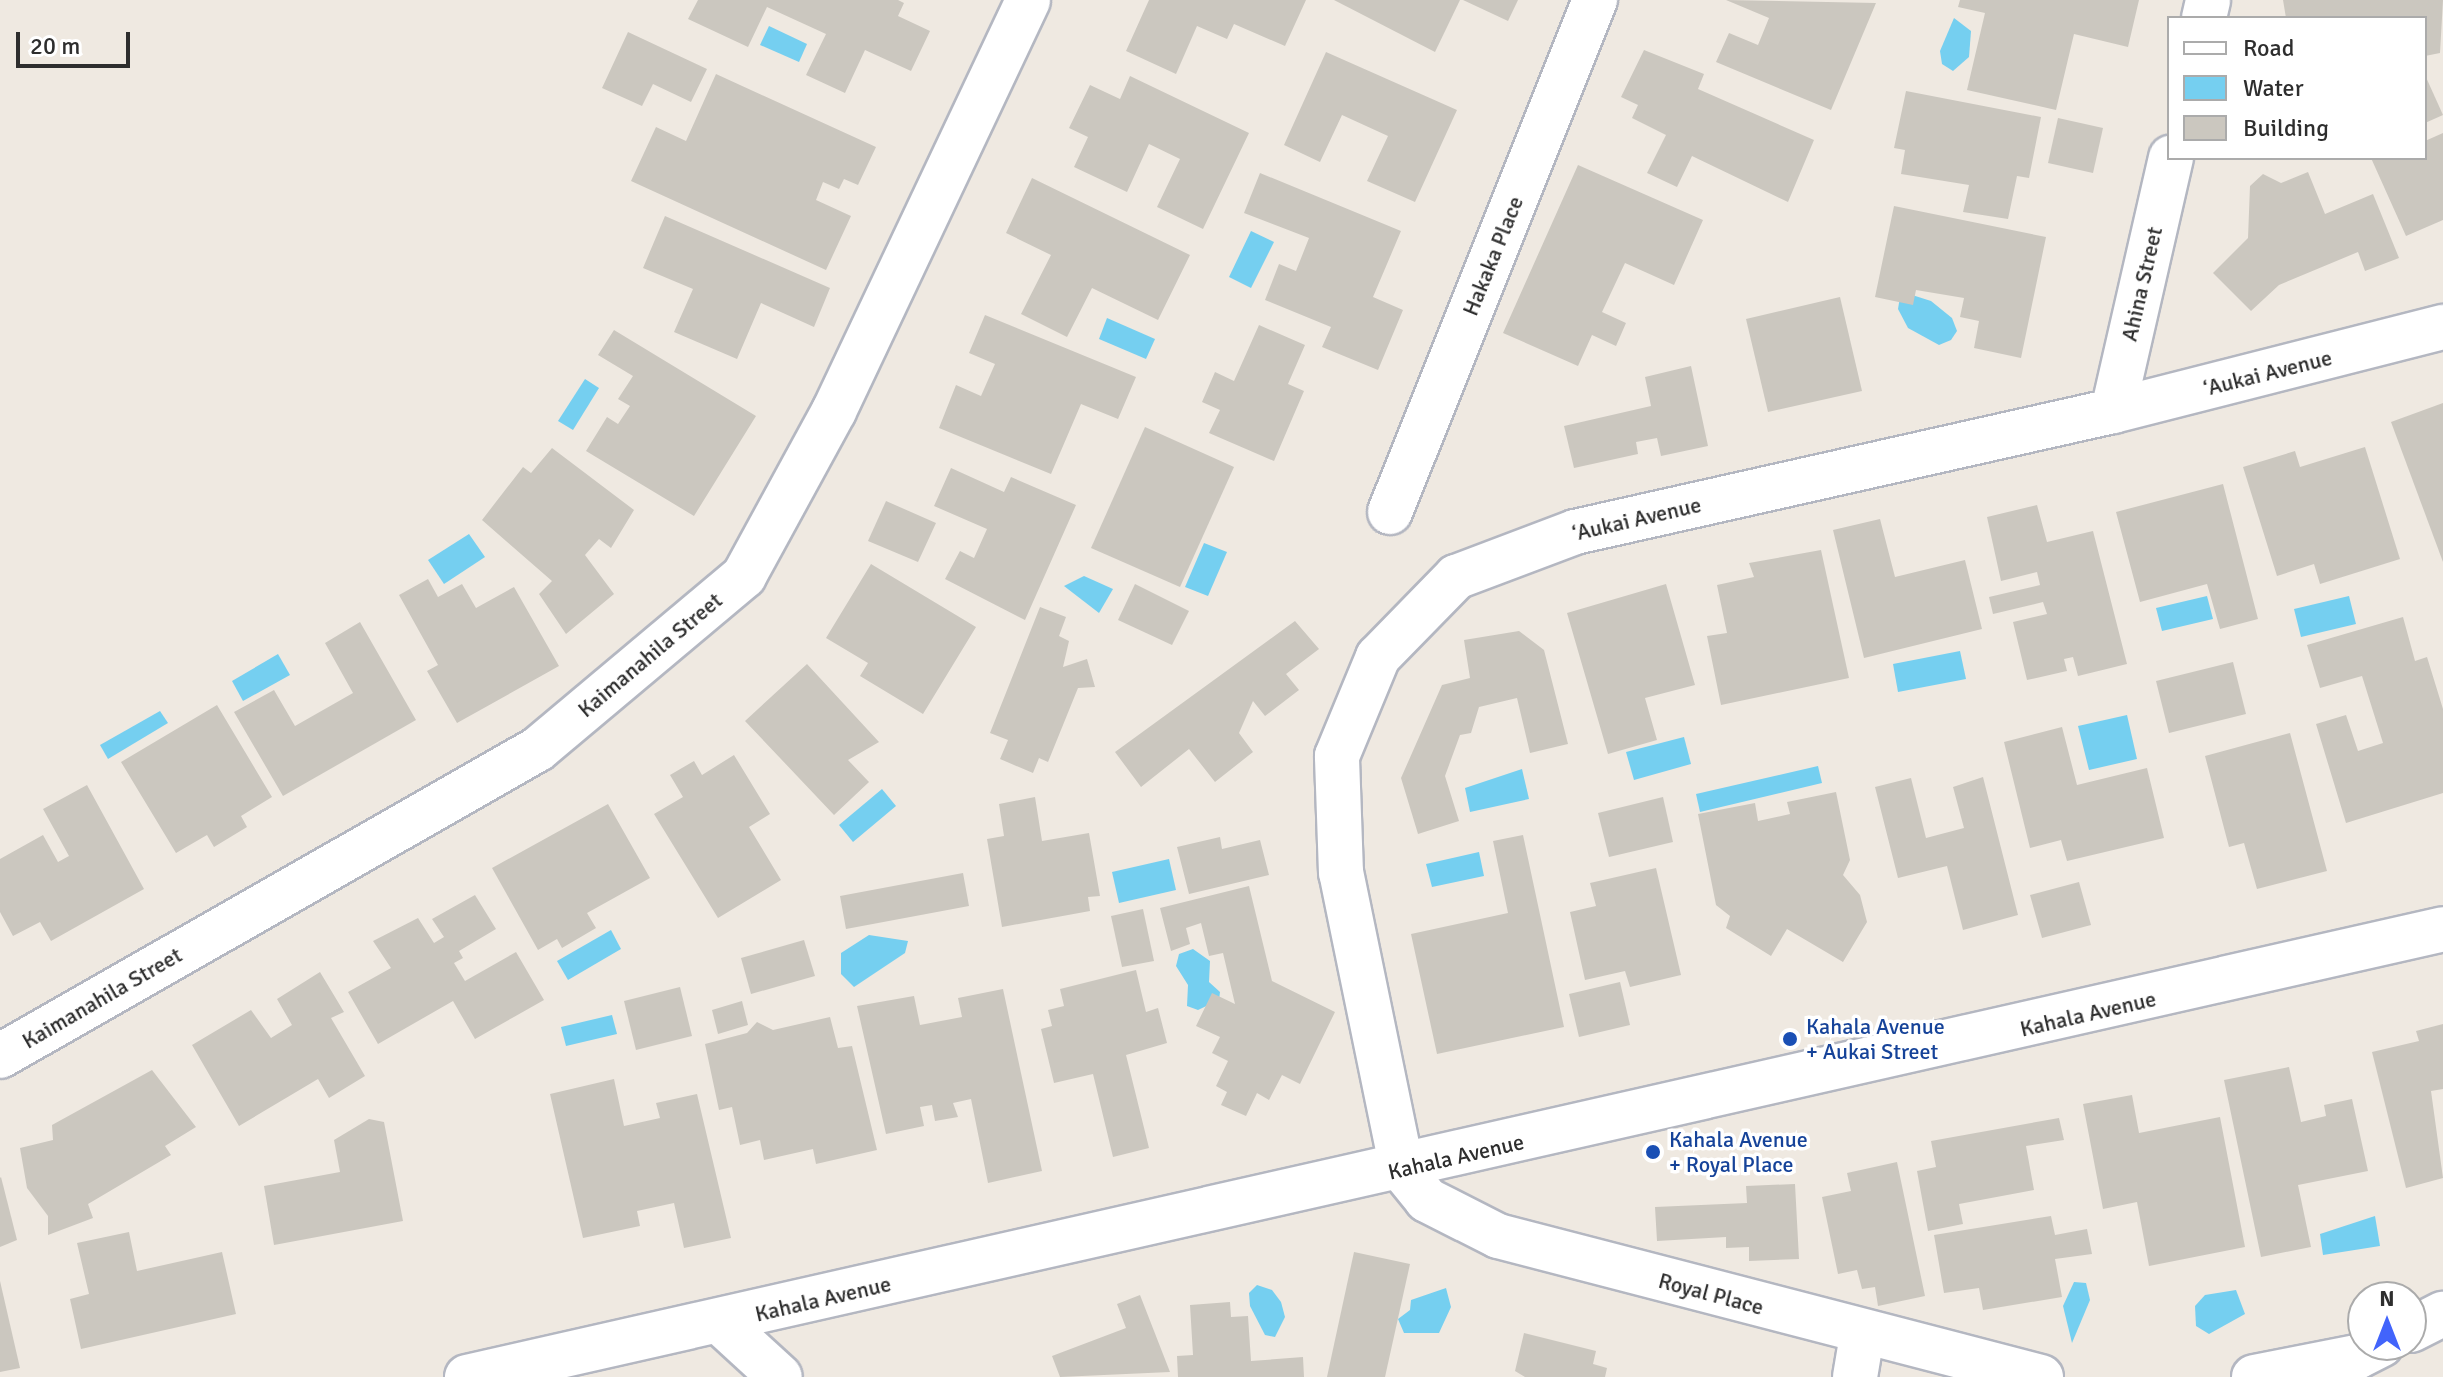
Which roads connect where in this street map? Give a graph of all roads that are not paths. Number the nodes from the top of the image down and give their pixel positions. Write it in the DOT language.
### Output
graph roads {
  1 [pos="1028,0"];
  2 [pos="1595,0"];
  3 [pos="2171,160"];
  4 [pos="2443,327"];
  5 [pos="2113,411"];
  6 [pos="1390,512"];
  7 [pos="2443,929"];
  8 [pos="0,1056"];
  9 [pos="1402,1169"];
  10 [pos="720,1322"];
  11 [pos="1859,1356"];
  12 [pos="2347,1359"];
  13 [pos="467,1377"];
  14 [pos="780,1377"];
  15 [pos="2041,1377"];
  16 [pos="2254,1377"];
  1 -- 8 [label="street, Kaimanahila Street"];
  2 -- 6 [label="street, Hakaka Place"];
  3 -- 5 [label="street, Ahina Street"];
  4 -- 5 [label="street, ʻAukai Avenue"];
  5 -- 9 [label="street, ʻAukai Avenue"];
  7 -- 9 [label="street, Kahala Avenue"];
  9 -- 10 [label="street, Kahala Avenue"];
  9 -- 11 [label="street, Royal Place"];
  10 -- 13 [label="street, Kahala Avenue"];
  10 -- 14 [label="street"];
  11 -- 15 [label="street, Royal Place"];
  12 -- 16 [label="street"];
}
